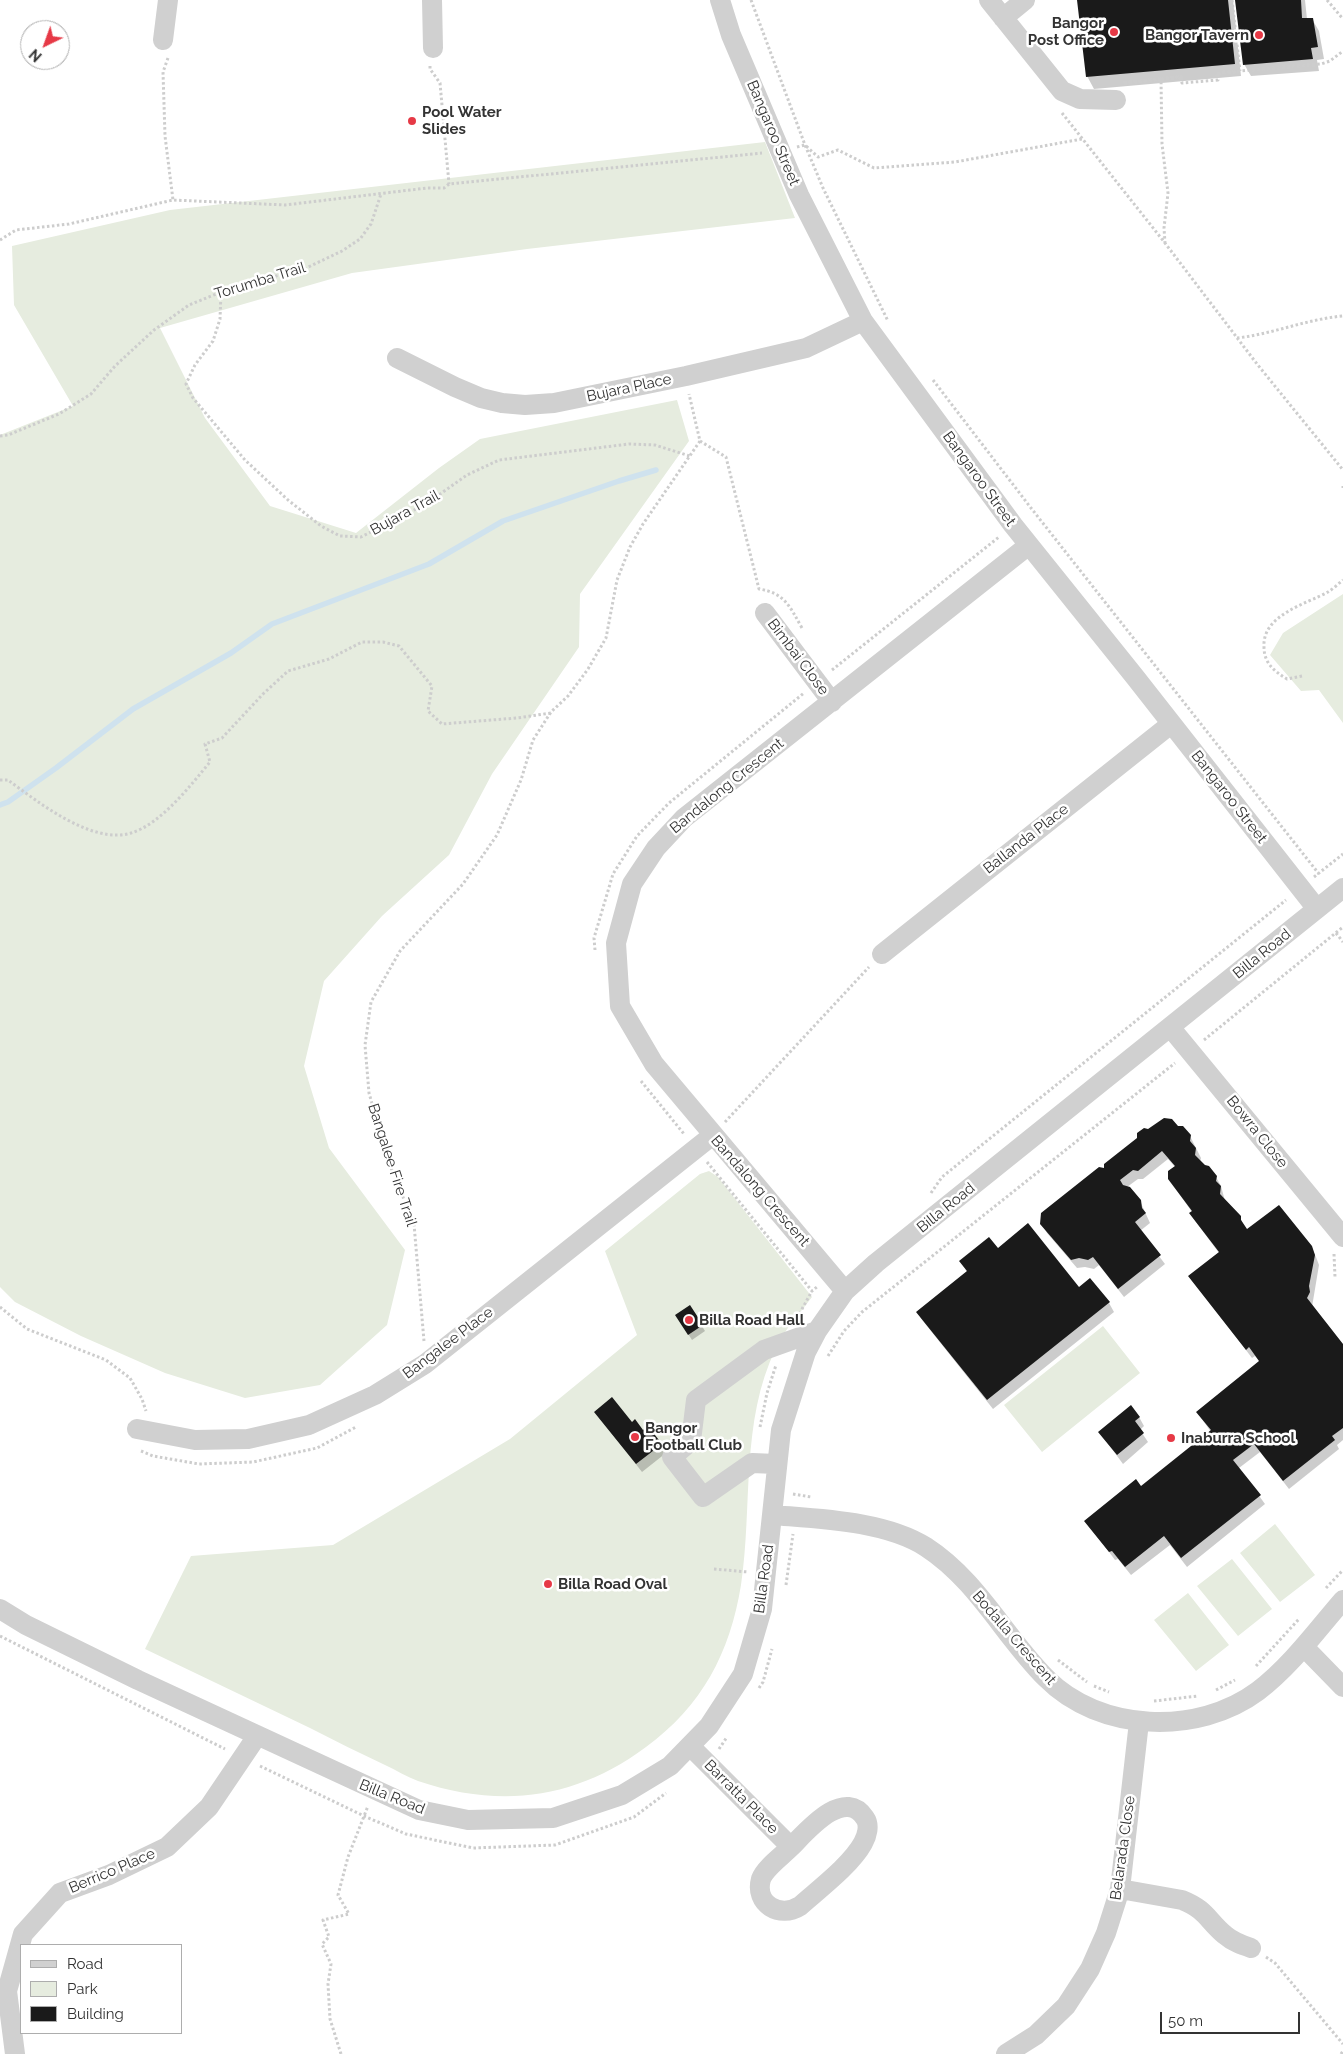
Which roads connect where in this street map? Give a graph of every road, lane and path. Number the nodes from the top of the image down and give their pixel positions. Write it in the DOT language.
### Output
graph roads {
  1 [pos="168,0"];
  2 [pos="432,0"];
  3 [pos="720,0"];
  4 [pos="751,0"];
  5 [pos="989,0"];
  6 [pos="1025,0"];
  7 [pos="1232,0"];
  8 [pos="1328,0"];
  9 [pos="1003,18"];
  10 [pos="1343,19"];
  11 [pos="163,40"];
  12 [pos="433,48"];
  13 [pos="1343,51"];
  14 [pos="1240,71"];
  15 [pos="1161,79"];
  16 [pos="1116,100"];
  17 [pos="1058,107"];
  18 [pos="1082,139"];
  19 [pos="805,145"];
  20 [pos="780,151"];
  21 [pos="449,184"];
  22 [pos="381,194"];
  23 [pos="173,200"];
  24 [pos="0,240"];
  25 [pos="221,292"];
  26 [pos="1343,316"];
  27 [pos="863,321"];
  28 [pos="890,325"];
  29 [pos="1237,338"];
  30 [pos="397,358"];
  31 [pos="686,376"];
  32 [pos="931,378"];
  33 [pos="0,436"];
  34 [pos="700,441"];
  35 [pos="690,456"];
  36 [pos="1343,470"];
  37 [pos="1029,545"];
  38 [pos="1343,580"];
  39 [pos="759,589"];
  40 [pos="765,613"];
  41 [pos="1302,676"];
  42 [pos="832,702"];
  43 [pos="551,712"];
  44 [pos="1172,724"];
  45 [pos="0,780"];
  46 [pos="1319,874"];
  47 [pos="1343,888"];
  48 [pos="1317,909"];
  49 [pos="1343,927"];
  50 [pos="1336,933"];
  51 [pos="1343,942"];
  52 [pos="882,954"];
  53 [pos="1170,1027"];
  54 [pos="1190,1051"];
  55 [pos="713,1135"];
  56 [pos="1343,1237"];
  57 [pos="845,1291"];
  58 [pos="0,1307"];
  59 [pos="817,1331"];
  60 [pos="825,1360"];
  61 [pos="425,1364"];
  62 [pos="146,1431"];
  63 [pos="776,1464"];
  64 [pos="794,1486"];
  65 [pos="794,1494"];
  66 [pos="812,1497"];
  67 [pos="773,1515"];
  68 [pos="795,1517"];
  69 [pos="1343,1570"];
  70 [pos="1323,1591"];
  71 [pos="785,1592"];
  72 [pos="1343,1600"];
  73 [pos="0,1609"];
  74 [pos="1300,1618"];
  75 [pos="0,1636"];
  76 [pos="773,1646"];
  77 [pos="1304,1647"];
  78 [pos="1055,1658"];
  79 [pos="1255,1667"];
  80 [pos="1241,1678"];
  81 [pos="1343,1688"];
  82 [pos="758,1690"];
  83 [pos="1212,1691"];
  84 [pos="1113,1694"];
  85 [pos="1206,1694"];
  86 [pos="1148,1701"];
  87 [pos="1139,1722"];
  88 [pos="730,1732"];
  89 [pos="256,1736"];
  90 [pos="690,1746"];
  91 [pos="242,1757"];
  92 [pos="705,1761"];
  93 [pos="673,1788"];
  94 [pos="373,1790"];
  95 [pos="364,1816"];
  96 [pos="791,1847"];
  97 [pos="1120,1889"];
  98 [pos="20,1944"];
  99 [pos="20,1945"];
  100 [pos="1251,1948"];
  101 [pos="1343,2044"];
  102 [pos="15,2054"];
  103 [pos="341,2054"];
  104 [pos="1006,2054"];
  1 -- 11 [label="street"];
  2 -- 12 [label="street"];
  3 -- 20 [label="street, Bangaroo Street"];
  4 -- 19 [label="path"];
  5 -- 9 [label="street"];
  6 -- 9 [label="street"];
  7 -- 14 [label="path"];
  8 -- 10 [label="path"];
  9 -- 16 [label="street"];
  11 -- 23 [label="path"];
  12 -- 21 [label="path"];
  13 -- 14 [label="path"];
  14 -- 15 [label="path"];
  17 -- 18 [label="path"];
  18 -- 19 [label="path"];
  18 -- 29 [label="path"];
  19 -- 20 [label="path"];
  19 -- 28 [label="path"];
  20 -- 21 [label="path"];
  20 -- 27 [label="street, Bangaroo Street"];
  21 -- 22 [label="path"];
  22 -- 23 [label="path"];
  22 -- 25 [label="path, Torumba Trail"];
  23 -- 24 [label="path"];
  25 -- 33 [label="path, Torumba Trail"];
  25 -- 35 [label="path, Bujara Trail"];
  26 -- 29 [label="path"];
  27 -- 31 [label="street, Bujara Place"];
  27 -- 37 [label="street, Bangaroo Street"];
  29 -- 36 [label="path"];
  30 -- 31 [label="street, Bujara Place"];
  31 -- 34 [label="path"];
  32 -- 46 [label="path"];
  34 -- 35 [label="path, Bangalee Fire Trail"];
  34 -- 39 [label="path"];
  35 -- 43 [label="path, Bangalee Fire Trail"];
  37 -- 42 [label="street, Bandalong Crescent"];
  37 -- 44 [label="street, Bangaroo Street"];
  38 -- 41 [label="path"];
  40 -- 42 [label="street, Bimbai Close"];
  42 -- 55 [label="street, Bandalong Crescent"];
  43 -- 45 [label="path"];
  43 -- 61 [label="path, Bangalee Fire Trail"];
  44 -- 48 [label="street, Bangaroo Street"];
  44 -- 52 [label="street, Ballanda Place"];
  47 -- 48 [label="street, Billa Road"];
  48 -- 53 [label="street, Billa Road"];
  49 -- 50 [label="path"];
  50 -- 51 [label="path"];
  50 -- 54 [label="path"];
  52 -- 55 [label="path"];
  53 -- 54 [label="street, Bowra Close"];
  53 -- 57 [label="street, Billa Road"];
  54 -- 56 [label="street, Bowra Close"];
  54 -- 60 [label="path"];
  55 -- 57 [label="street, Bandalong Crescent"];
  55 -- 61 [label="street, Bangalee Place"];
  57 -- 59 [label="street, Billa Road"];
  58 -- 62 [label="path"];
  59 -- 63 [label="street, Billa Road"];
  59 -- 63 [label="street"];
  61 -- 62 [label="street, Bangalee Place"];
  63 -- 67 [label="street, Billa Road"];
  64 -- 65 [label="path"];
  65 -- 66 [label="path"];
  65 -- 68 [label="path"];
  67 -- 68 [label="street, Bodalla Crescent"];
  67 -- 90 [label="street, Billa Road"];
  68 -- 71 [label="path"];
  68 -- 87 [label="street, Bodalla Crescent"];
  69 -- 70 [label="path"];
  72 -- 77 [label="street, Bodalla Crescent"];
  73 -- 89 [label="street, Billa Road"];
  74 -- 79 [label="path"];
  75 -- 91 [label="path"];
  76 -- 82 [label="path"];
  77 -- 81 [label="street"];
  77 -- 87 [label="street, Bodalla Crescent"];
  78 -- 84 [label="path"];
  80 -- 83 [label="path"];
  85 -- 86 [label="path"];
  87 -- 97 [label="street, Belarada Close"];
  88 -- 92 [label="path"];
  89 -- 91 [label="street, Berrico Place"];
  89 -- 94 [label="street, Billa Road"];
  90 -- 92 [label="street, Barratta Place"];
  90 -- 94 [label="street, Billa Road"];
  91 -- 95 [label="path"];
  91 -- 98 [label="street, Berrico Place"];
  92 -- 96 [label="street, Barratta Place"];
  93 -- 95 [label="path"];
  94 -- 95 [label="path"];
  95 -- 103 [label="path"];
  96 -- 96 [label="street, Barratta Place"];
  97 -- 100 [label="street"];
  97 -- 104 [label="street, Belarada Close"];
  99 -- 102 [label="street, Berrico Place"];
  100 -- 101 [label="path"];
}
